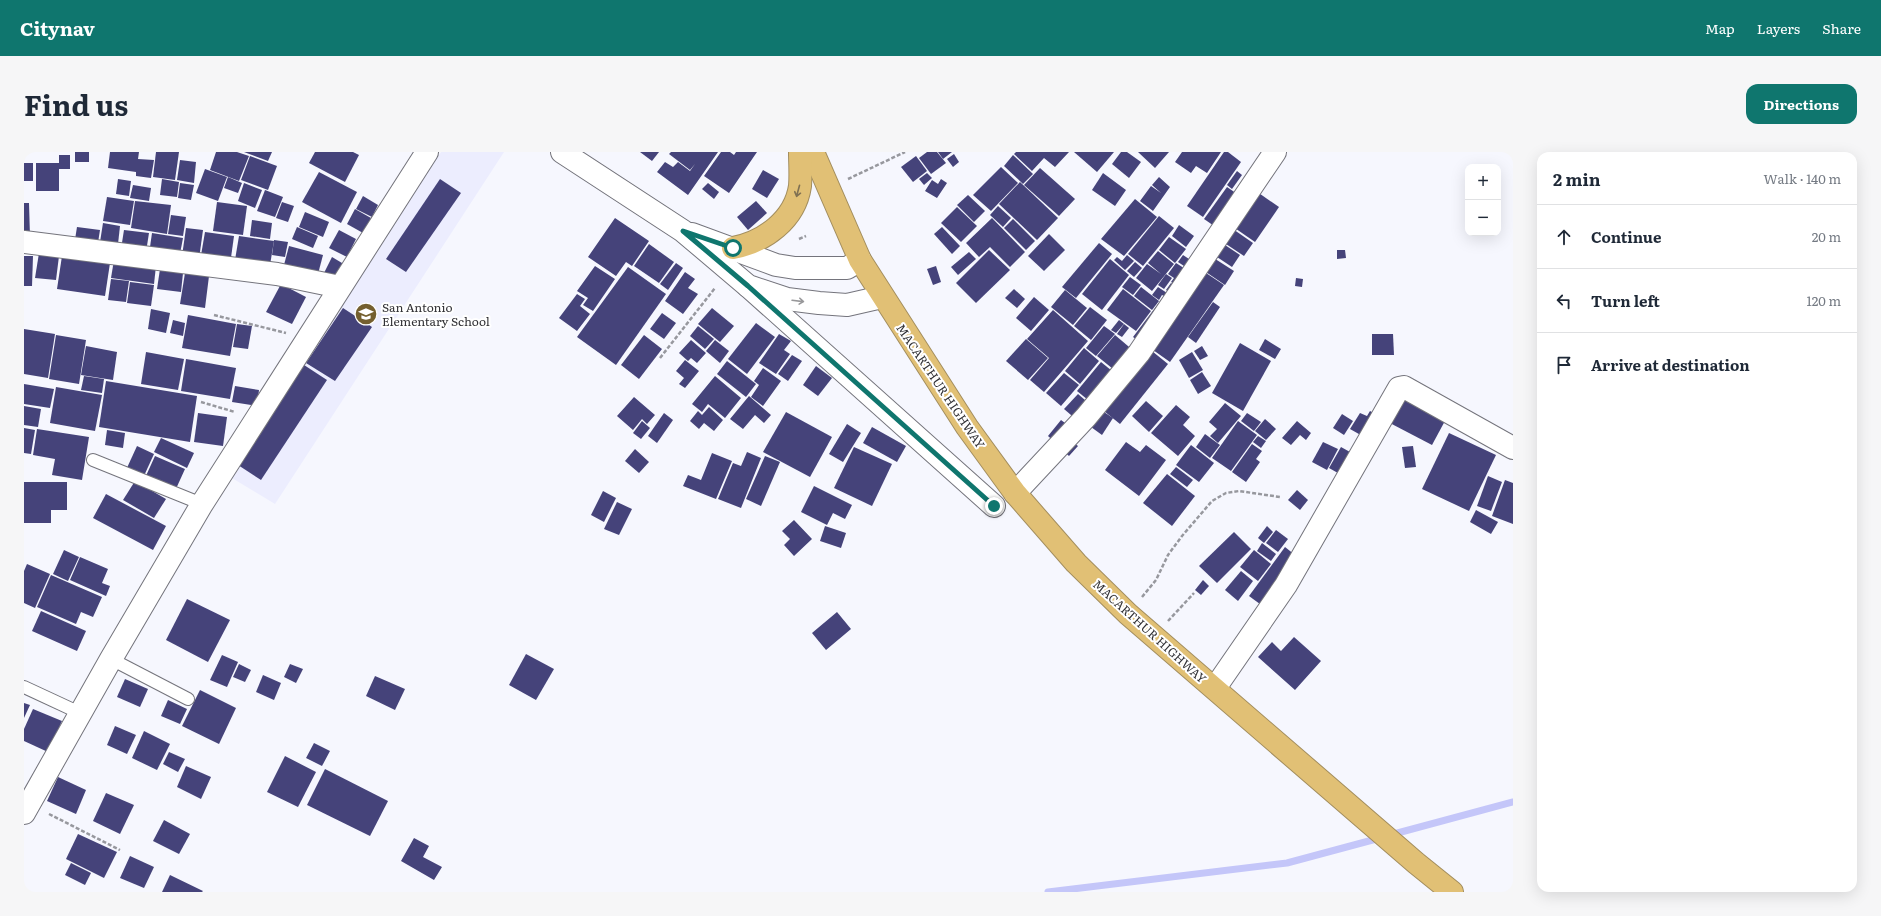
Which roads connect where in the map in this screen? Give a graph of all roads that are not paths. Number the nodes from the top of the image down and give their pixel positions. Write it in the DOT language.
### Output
graph roads {
  1 [pos="428,152"];
  2 [pos="562,152"];
  3 [pos="800,152"];
  4 [pos="813,152"];
  5 [pos="1275,152"];
  6 [pos="683,231"];
  7 [pos="24,242"];
  8 [pos="733,248"];
  9 [pos="860,260"];
  10 [pos="748,286"];
  11 [pos="340,287"];
  12 [pos="882,297"];
  13 [pos="1513,448"];
  14 [pos="93,460"];
  15 [pos="1015,492"];
  16 [pos="202,504"];
  17 [pos="994,506"];
  18 [pos="111,659"];
  19 [pos="24,687"];
  20 [pos="1215,688"];
  21 [pos="188,699"];
  22 [pos="80,713"];
  23 [pos="27,808"];
  24 [pos="1452,892"];
  1 -- 11 [label="street"];
  2 -- 6 [label="street"];
  3 -- 8 [label="highway, one-way"];
  4 -- 9 [label="highway, MACARTHUR HIGHWAY"];
  5 -- 15 [label="street"];
  6 -- 8 [label="street"];
  6 -- 10 [label="street"];
  7 -- 11 [label="street"];
  8 -- 9 [label="street"];
  9 -- 12 [label="highway, MACARTHUR HIGHWAY"];
  10 -- 12 [label="street, one-way"];
  10 -- 17 [label="street"];
  11 -- 16 [label="street"];
  12 -- 15 [label="highway, MACARTHUR HIGHWAY"];
  13 -- 20 [label="street"];
  14 -- 16 [label="lane"];
  15 -- 20 [label="highway, MACARTHUR HIGHWAY"];
  16 -- 18 [label="street"];
  18 -- 21 [label="lane"];
  18 -- 22 [label="street"];
  19 -- 22 [label="lane"];
  20 -- 24 [label="highway, MACARTHUR HIGHWAY"];
  22 -- 23 [label="street"];
}
